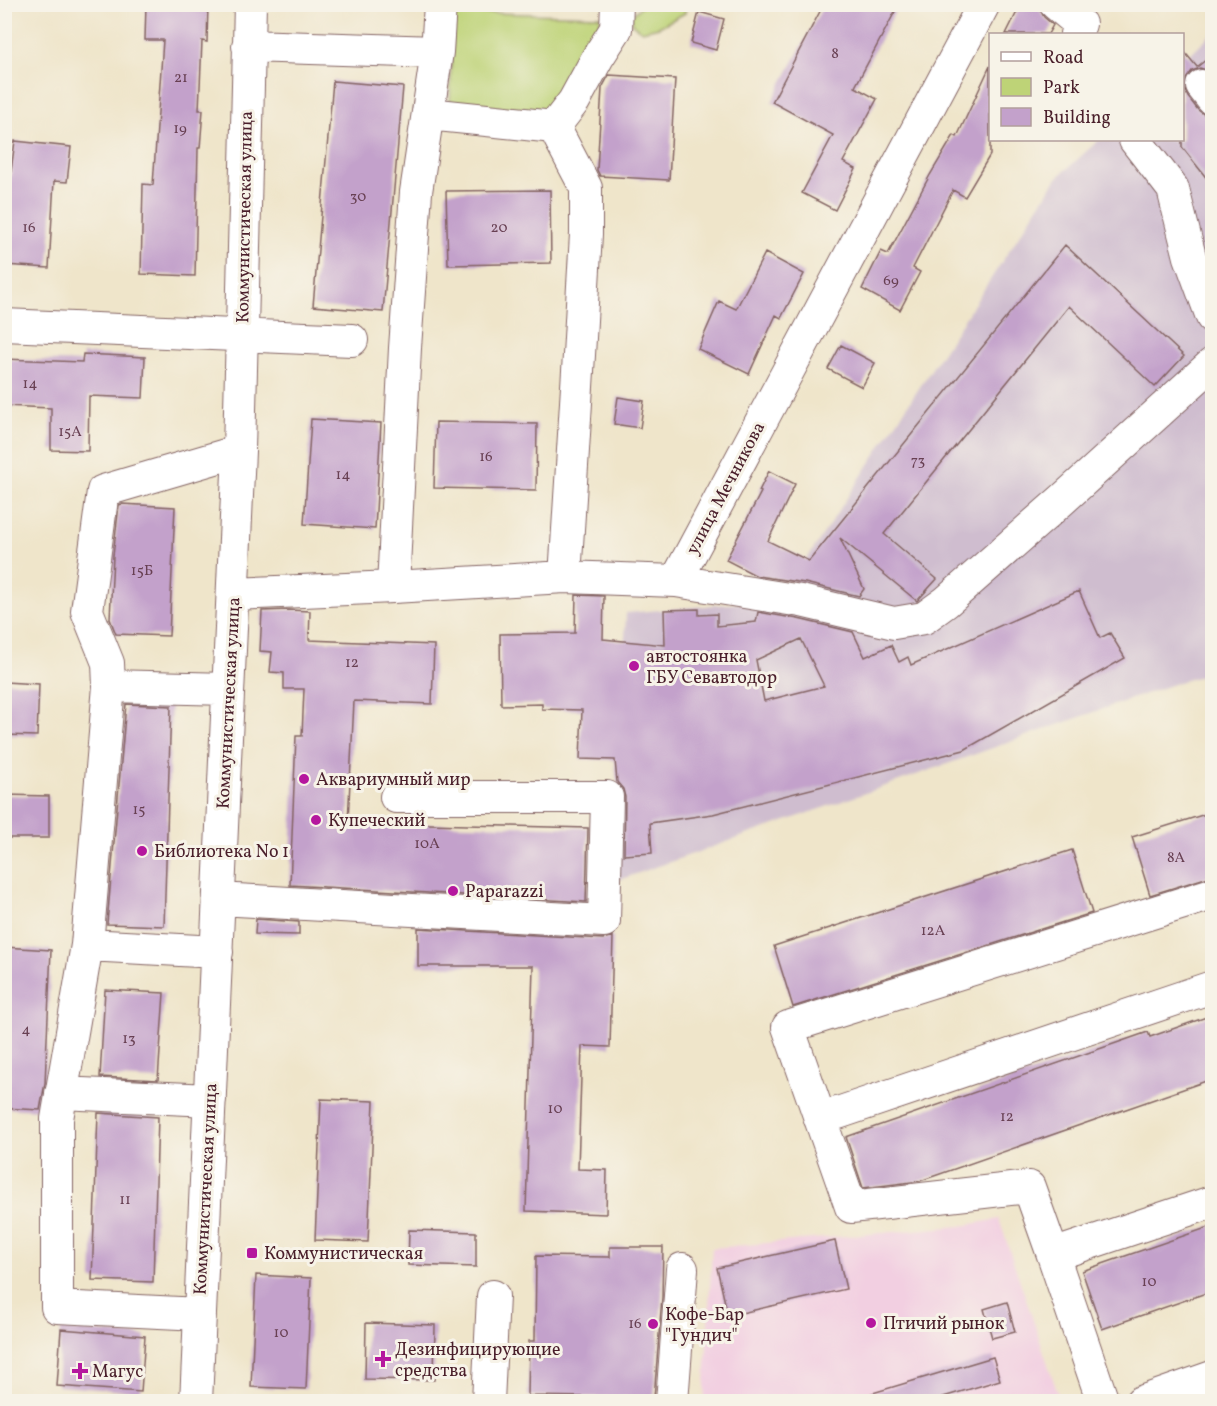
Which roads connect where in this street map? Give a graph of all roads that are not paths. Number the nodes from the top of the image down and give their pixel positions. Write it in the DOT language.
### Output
graph roads {
  1 [pos="250,4"];
  2 [pos="440,4"];
  3 [pos="617,4"];
  4 [pos="984,4"];
  5 [pos="1056,4"];
  6 [pos="1076,33"];
  7 [pos="248,46"];
  8 [pos="437,52"];
  9 [pos="428,114"];
  10 [pos="554,127"];
  11 [pos="1136,141"];
  12 [pos="1212,317"];
  13 [pos="4,324"];
  14 [pos="242,334"];
  15 [pos="352,340"];
  16 [pos="1212,364"];
  17 [pos="238,451"];
  18 [pos="565,577"];
  19 [pos="676,581"];
  20 [pos="393,587"];
  21 [pos="233,594"];
  22 [pos="109,686"];
  23 [pos="228,689"];
  24 [pos="396,797"];
  25 [pos="1212,894"];
  26 [pos="219,899"];
  27 [pos="87,945"];
  28 [pos="217,952"];
  29 [pos="1212,987"];
  30 [pos="61,1093"];
  31 [pos="210,1100"];
  32 [pos="820,1119"];
  33 [pos="1212,1202"];
  34 [pos="1053,1255"];
  35 [pos="682,1269"];
  36 [pos="493,1296"];
  37 [pos="200,1314"];
  38 [pos="1212,1377"];
  39 [pos="195,1401"];
  40 [pos="488,1401"];
  41 [pos="672,1401"];
  42 [pos="1103,1401"];
  43 [pos="1141,1401"];
  1 -- 7 [label="street, Коммунистическая улица"];
  2 -- 8 [label="street"];
  3 -- 10 [label="street"];
  4 -- 19 [label="street, улица Мечникова"];
  5 -- 6 [label="street"];
  7 -- 8 [label="street"];
  7 -- 14 [label="street, Коммунистическая улица"];
  8 -- 9 [label="street"];
  9 -- 10 [label="street"];
  9 -- 20 [label="street"];
  10 -- 18 [label="street"];
  11 -- 12 [label="street"];
  13 -- 14 [label="street"];
  14 -- 15 [label="street"];
  14 -- 17 [label="street, Коммунистическая улица"];
  16 -- 19 [label="street"];
  17 -- 21 [label="street, Коммунистическая улица"];
  17 -- 22 [label="street"];
  18 -- 19 [label="street"];
  18 -- 20 [label="street"];
  20 -- 21 [label="street"];
  21 -- 23 [label="street, Коммунистическая улица"];
  22 -- 23 [label="street"];
  22 -- 27 [label="street"];
  23 -- 26 [label="street, Коммунистическая улица"];
  24 -- 26 [label="street"];
  25 -- 32 [label="street"];
  26 -- 28 [label="street, Коммунистическая улица"];
  27 -- 28 [label="street"];
  27 -- 30 [label="street"];
  28 -- 31 [label="street, Коммунистическая улица"];
  29 -- 32 [label="street"];
  30 -- 31 [label="street"];
  30 -- 37 [label="street"];
  31 -- 37 [label="street, Коммунистическая улица"];
  32 -- 34 [label="street"];
  33 -- 34 [label="street"];
  34 -- 42 [label="street"];
  35 -- 41 [label="street"];
  36 -- 40 [label="street"];
  37 -- 39 [label="street, Коммунистическая улица"];
  38 -- 43 [label="street"];
}
